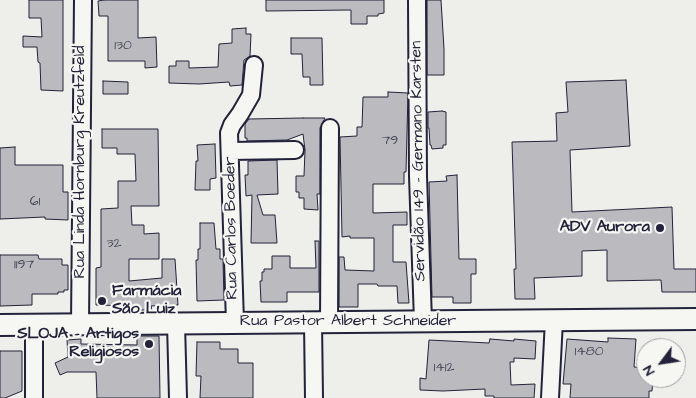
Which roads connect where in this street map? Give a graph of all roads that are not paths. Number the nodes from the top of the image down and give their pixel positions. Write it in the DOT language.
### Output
graph roads {
  1 [pos="83,0"];
  2 [pos="416,0"];
  3 [pos="254,65"];
  4 [pos="330,128"];
  5 [pos="295,150"];
  6 [pos="230,151"];
  7 [pos="696,319"];
  8 [pos="554,320"];
  9 [pos="423,321"];
  10 [pos="321,322"];
  11 [pos="234,323"];
  12 [pos="80,324"];
  13 [pos="176,324"];
  14 [pos="0,325"];
  15 [pos="34,325"];
  16 [pos="34,398"];
  17 [pos="178,398"];
  18 [pos="314,398"];
  19 [pos="550,398"];
  1 -- 12 [label="street, Rua Linda Hornburg Kreutzfeld"];
  2 -- 9 [label="street, Servidão 149 - Germano Karsten"];
  3 -- 6 [label="street, Rua Carlos Boeder"];
  4 -- 10 [label="street"];
  5 -- 6 [label="street"];
  6 -- 11 [label="street, Rua Carlos Boeder"];
  7 -- 8 [label="main road, Rua Pastor Albert Schneider"];
  8 -- 9 [label="main road, Rua Pastor Albert Schneider"];
  8 -- 19 [label="street"];
  9 -- 10 [label="main road, Rua Pastor Albert Schneider"];
  10 -- 11 [label="main road, Rua Pastor Albert Schneider"];
  10 -- 18 [label="street"];
  11 -- 13 [label="main road, Rua Pastor Albert Schneider"];
  12 -- 13 [label="main road, Rua Pastor Albert Schneider"];
  12 -- 15 [label="main road, Rua Pastor Albert Schneider"];
  13 -- 17 [label="street"];
  14 -- 15 [label="main road, Rua Pastor Albert Schneider"];
  15 -- 16 [label="street"];
}
